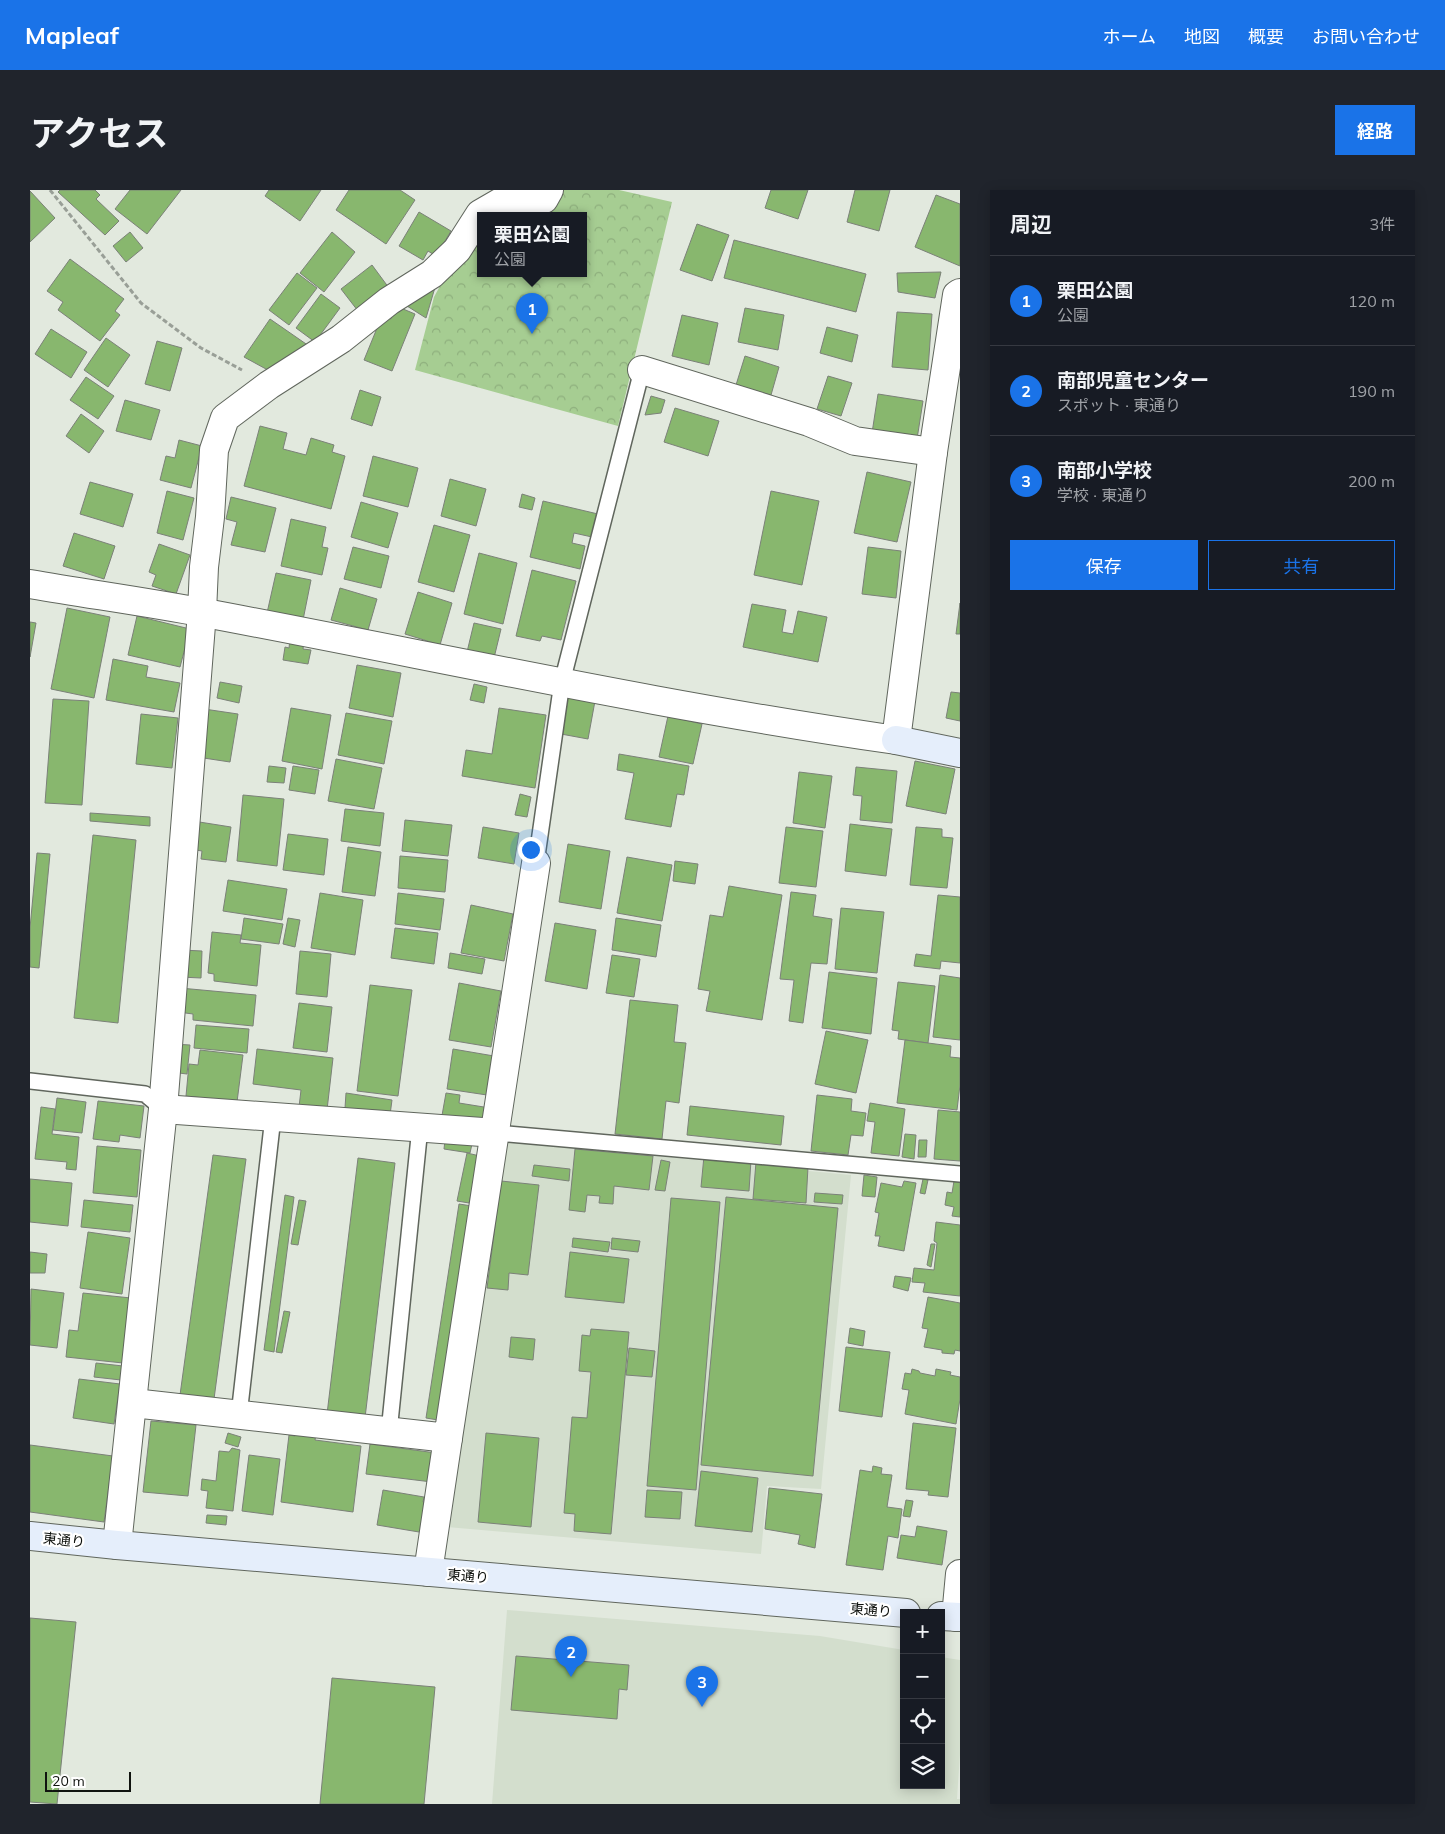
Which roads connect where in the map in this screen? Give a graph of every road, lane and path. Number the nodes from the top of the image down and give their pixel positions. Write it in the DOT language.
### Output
graph roads {
  1 [pos="50,190"];
  2 [pos="549,190"];
  3 [pos="484,212"];
  4 [pos="477,219"];
  5 [pos="960,293"];
  6 [pos="642,370"];
  7 [pos="269,385"];
  8 [pos="933,452"];
  9 [pos="30,584"];
  10 [pos="202,612"];
  11 [pos="562,682"];
  12 [pos="896,740"];
  13 [pos="960,753"];
  14 [pos="536,863"];
  15 [pos="30,1081"];
  16 [pos="163,1109"];
  17 [pos="273,1117"];
  18 [pos="420,1127"];
  19 [pos="496,1133"];
  20 [pos="960,1174"];
  21 [pos="133,1403"];
  22 [pos="239,1415"];
  23 [pos="389,1432"];
  24 [pos="448,1438"];
  25 [pos="30,1536"];
  26 [pos="117,1545"];
  27 [pos="428,1572"];
  28 [pos="960,1574"];
  29 [pos="900,1612"];
  30 [pos="952,1617"];
  1 -- 7 [label="path"];
  2 -- 3 [label="street"];
  4 -- 7 [label="street"];
  5 -- 8 [label="street"];
  6 -- 8 [label="street"];
  6 -- 11 [label="lane"];
  7 -- 10 [label="street"];
  8 -- 12 [label="street"];
  9 -- 10 [label="street"];
  10 -- 11 [label="street"];
  10 -- 16 [label="street"];
  11 -- 12 [label="street"];
  11 -- 14 [label="lane"];
  12 -- 13 [label="street"];
  14 -- 19 [label="street"];
  15 -- 16 [label="lane"];
  16 -- 17 [label="street"];
  16 -- 21 [label="street"];
  17 -- 18 [label="street"];
  17 -- 22 [label="lane"];
  18 -- 19 [label="street"];
  18 -- 23 [label="lane"];
  19 -- 20 [label="lane"];
  19 -- 24 [label="street"];
  21 -- 22 [label="street"];
  21 -- 26 [label="street"];
  22 -- 23 [label="street"];
  23 -- 24 [label="street"];
  24 -- 27 [label="street"];
  25 -- 26 [label="street, 東通り"];
  26 -- 27 [label="street, 東通り"];
  27 -- 29 [label="street, 東通り"];
  28 -- 30 [label="street"];
}
